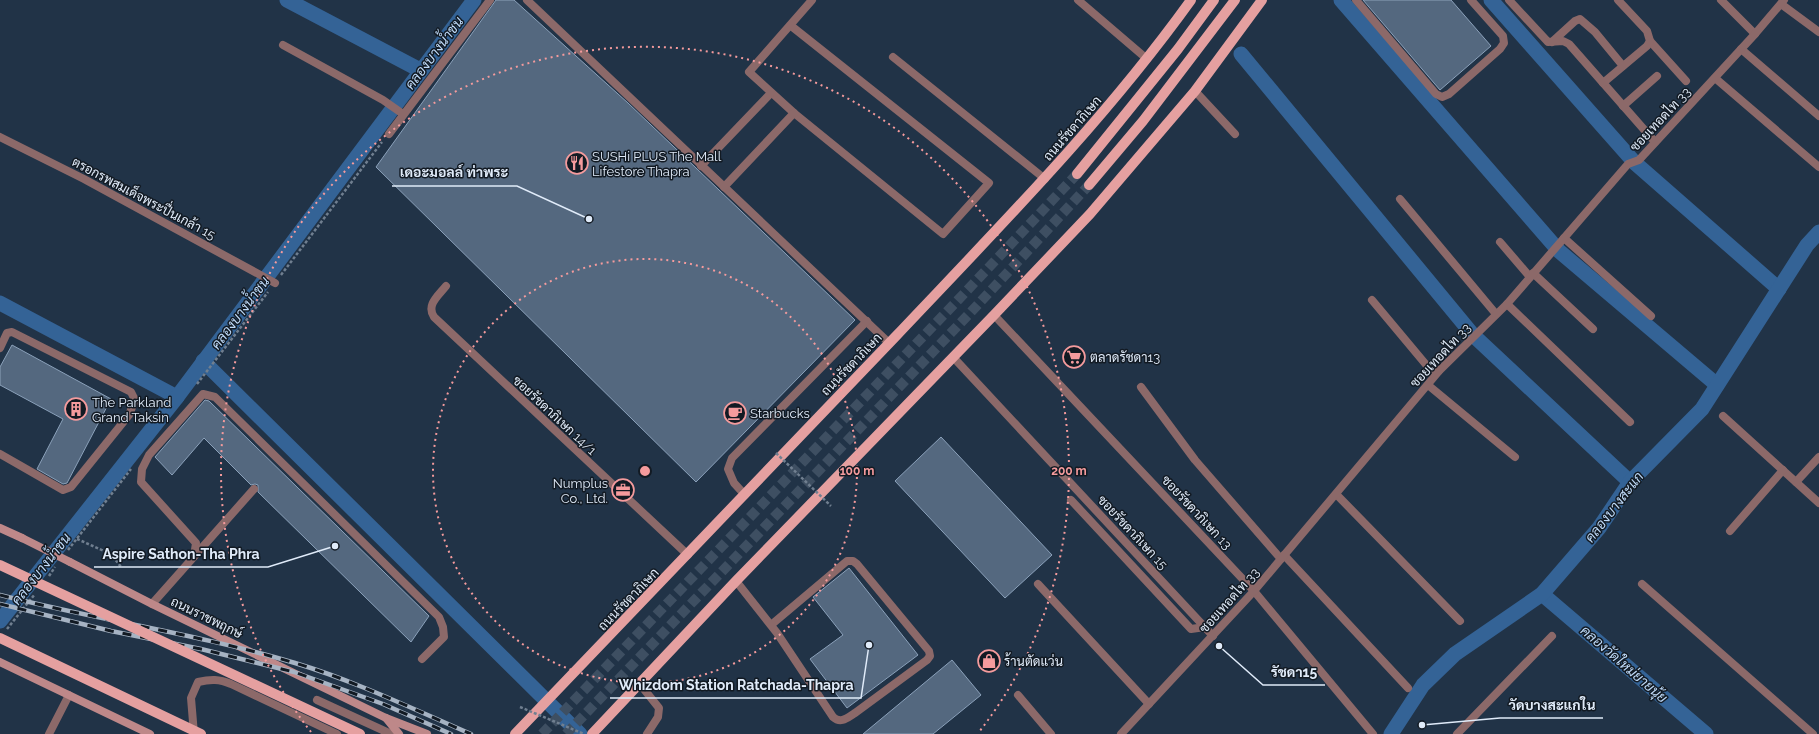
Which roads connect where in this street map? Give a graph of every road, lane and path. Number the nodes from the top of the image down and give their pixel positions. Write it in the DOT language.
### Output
graph roads {
  1 [pos="490,0"];
  2 [pos="527,0"];
  3 [pos="812,0"];
  4 [pos="1078,0"];
  5 [pos="1191,0"];
  6 [pos="1214,0"];
  7 [pos="1235,0"];
  8 [pos="1262,0"];
  9 [pos="1356,0"];
  10 [pos="1471,0"];
  11 [pos="1509,0"];
  12 [pos="1618,0"];
  13 [pos="1721,0"];
  14 [pos="1782,2"];
  15 [pos="790,25"];
  16 [pos="1819,32"];
  17 [pos="1755,34"];
  18 [pos="1650,41"];
  19 [pos="1552,43"];
  20 [pos="283,45"];
  21 [pos="1741,49"];
  22 [pos="893,57"];
  23 [pos="1147,59"];
  24 [pos="1623,66"];
  25 [pos="1657,76"];
  26 [pos="1714,78"];
  27 [pos="1686,81"];
  28 [pos="1603,83"];
  29 [pos="1195,91"];
  30 [pos="771,93"];
  31 [pos="1623,106"];
  32 [pos="794,113"];
  33 [pos="402,114"];
  34 [pos="1819,116"];
  35 [pos="389,134"];
  36 [pos="1235,134"];
  37 [pos="0,136"];
  38 [pos="1655,142"];
  39 [pos="702,166"];
  40 [pos="1819,167"];
  41 [pos="1077,174"];
  42 [pos="1045,179"];
  43 [pos="1089,185"];
  44 [pos="724,187"];
  45 [pos="1400,199"];
  46 [pos="1564,238"];
  47 [pos="1500,242"];
  48 [pos="1531,275"];
  49 [pos="274,283"];
  50 [pos="446,286"];
  51 [pos="1372,300"];
  52 [pos="1507,304"];
  53 [pos="1496,314"];
  54 [pos="994,315"];
  55 [pos="1651,316"];
  56 [pos="867,322"];
  57 [pos="1593,329"];
  58 [pos="889,343"];
  59 [pos="0,348"];
  60 [pos="953,358"];
  61 [pos="1439,371"];
  62 [pos="1428,385"];
  63 [pos="1141,387"];
  64 [pos="193,389"];
  65 [pos="1723,416"];
  66 [pos="1630,422"];
  67 [pos="776,453"];
  68 [pos="0,454"];
  69 [pos="1515,457"];
  70 [pos="1819,457"];
  71 [pos="135,464"];
  72 [pos="1782,470"];
  73 [pos="1796,482"];
  74 [pos="254,489"];
  75 [pos="1336,494"];
  76 [pos="745,495"];
  77 [pos="1071,500"];
  78 [pos="1819,503"];
  79 [pos="831,506"];
  80 [pos="0,528"];
  81 [pos="1730,531"];
  82 [pos="77,539"];
  83 [pos="65,554"];
  84 [pos="688,555"];
  85 [pos="194,556"];
  86 [pos="1283,557"];
  87 [pos="0,565"];
  88 [pos="56,566"];
  89 [pos="121,566"];
  90 [pos="47,578"];
  91 [pos="736,582"];
  92 [pos="1038,584"];
  93 [pos="1642,584"];
  94 [pos="37,590"];
  95 [pos="1254,591"];
  96 [pos="152,604"];
  97 [pos="1460,621"];
  98 [pos="771,625"];
  99 [pos="1205,627"];
  100 [pos="2,635"];
  101 [pos="1213,636"];
  102 [pos="1552,636"];
  103 [pos="422,659"];
  104 [pos="0,662"];
  105 [pos="639,683"];
  106 [pos="1408,688"];
  107 [pos="69,695"];
  108 [pos="1018,695"];
  109 [pos="316,700"];
  110 [pos="1149,704"];
  111 [pos="520,707"];
  112 [pos="386,718"];
  113 [pos="49,734"];
  114 [pos="150,734"];
  115 [pos="194,734"];
  116 [pos="201,734"];
  117 [pos="337,734"];
  118 [pos="360,734"];
  119 [pos="391,734"];
  120 [pos="399,734"];
  121 [pos="427,734"];
  122 [pos="515,734"];
  123 [pos="584,734"];
  124 [pos="592,734"];
  125 [pos="647,734"];
  126 [pos="1051,734"];
  127 [pos="1121,734"];
  128 [pos="1373,734"];
  129 [pos="1457,734"];
  130 [pos="1813,734"];
  1 -- 33 [label="street"];
  2 -- 39 [label="street"];
  3 -- 15 [label="street"];
  4 -- 23 [label="street"];
  5 -- 23 [label="main road, ถนนรัชดาภิเษก"];
  6 -- 41 [label="main road"];
  7 -- 43 [label="main road"];
  8 -- 29 [label="main road"];
  9 -- 10 [label="street"];
  11 -- 19 [label="street"];
  12 -- 18 [label="street"];
  13 -- 17 [label="street"];
  14 -- 16 [label="street"];
  14 -- 17 [label="street, ซอยเทอดไท 33"];
  15 -- 30 [label="street"];
  15 -- 32 [label="street"];
  17 -- 21 [label="street, ซอยเทอดไท 33"];
  18 -- 24 [label="street"];
  18 -- 27 [label="street"];
  19 -- 24 [label="street"];
  19 -- 28 [label="street"];
  20 -- 33 [label="street"];
  21 -- 26 [label="street, ซอยเทอดไท 33"];
  21 -- 34 [label="street"];
  22 -- 42 [label="street"];
  23 -- 42 [label="main road, ถนนรัชดาภิเษก"];
  24 -- 28 [label="street"];
  25 -- 31 [label="street"];
  26 -- 38 [label="street, ซอยเทอดไท 33"];
  26 -- 40 [label="street"];
  28 -- 31 [label="street"];
  29 -- 36 [label="street"];
  29 -- 54 [label="main road"];
  30 -- 32 [label="street"];
  30 -- 39 [label="street"];
  31 -- 38 [label="street"];
  32 -- 44 [label="street"];
  33 -- 35 [label="street"];
  35 -- 49 [label="path"];
  37 -- 49 [label="street, ตรอกรพสมเด็จพระปื่นเกล้า 15"];
  38 -- 46 [label="street, ซอยเทอดไท 33"];
  39 -- 44 [label="street"];
  42 -- 58 [label="main road, ถนนรัชดาภิเษก"];
  44 -- 56 [label="street"];
  45 -- 53 [label="street"];
  46 -- 48 [label="street, ซอยเทอดไท 33"];
  46 -- 55 [label="street"];
  47 -- 48 [label="street"];
  48 -- 52 [label="street, ซอยเทอดไท 33"];
  48 -- 57 [label="street"];
  49 -- 64 [label="path"];
  50 -- 84 [label="street, ซอยรัชดาภิเษก 14/1"];
  51 -- 61 [label="street"];
  52 -- 53 [label="street, ซอยเทอดไท 33"];
  52 -- 66 [label="street"];
  53 -- 61 [label="street, ซอยเทอดไท 33"];
  54 -- 60 [label="main road"];
  54 -- 95 [label="street, ซอยรัชดาภิเษก 13"];
  56 -- 58 [label="street"];
  56 -- 76 [label="street"];
  58 -- 76 [label="main road, ถนนรัชดาภิเษก"];
  59 -- 68 [label="street"];
  60 -- 91 [label="main road"];
  60 -- 99 [label="street, ซอยรัชดาภิเษก 15"];
  61 -- 62 [label="street, ซอยเทอดไท 33"];
  62 -- 69 [label="street"];
  62 -- 75 [label="street, ซอยเทอดไท 33"];
  63 -- 86 [label="street"];
  65 -- 72 [label="street"];
  67 -- 79 [label="path, bridge"];
  70 -- 73 [label="street"];
  71 -- 82 [label="path"];
  72 -- 73 [label="street"];
  72 -- 81 [label="street"];
  73 -- 78 [label="street"];
  74 -- 85 [label="street"];
  75 -- 86 [label="street, ซอยเทอดไท 33"];
  75 -- 97 [label="street"];
  76 -- 84 [label="main road, ถนนรัชดาภิเษก"];
  77 -- 99 [label="street"];
  80 -- 96 [label="main road, ถนนราชพฤกษ์, bridge"];
  82 -- 83 [label="path"];
  82 -- 89 [label="path"];
  84 -- 122 [label="main road, ถนนรัชดาภิเษก"];
  85 -- 96 [label="street"];
  85 -- 103 [label="street"];
  86 -- 95 [label="street, ซอยเทอดไท 33"];
  86 -- 106 [label="street"];
  87 -- 118 [label="main road, bridge"];
  88 -- 90 [label="path"];
  91 -- 98 [label="street"];
  91 -- 105 [label="main road"];
  92 -- 110 [label="street"];
  93 -- 130 [label="street"];
  94 -- 100 [label="path"];
  95 -- 101 [label="street, ซอยเทอดไท 33"];
  95 -- 128 [label="street, ซอยรัชดาภิเษก 13"];
  96 -- 112 [label="main road, ถนนราชพฤกษ์"];
  98 -- 98 [label="street"];
  99 -- 101 [label="street, ซอยรัชดาภิเษก 15"];
  100 -- 116 [label="main road, bridge"];
  101 -- 110 [label="street, ซอยเทอดไท 33"];
  102 -- 129 [label="street"];
  104 -- 107 [label="main road"];
  105 -- 124 [label="main road"];
  105 -- 125 [label="street"];
  107 -- 113 [label="street"];
  107 -- 114 [label="main road"];
  108 -- 126 [label="street"];
  109 -- 119 [label="street"];
  110 -- 127 [label="street, ซอยเทอดไท 33"];
  111 -- 123 [label="path, bridge"];
  112 -- 120 [label="main road, ถนนราชพฤกษ์"];
  112 -- 121 [label="main road"];
  115 -- 117 [label="street"];
}
